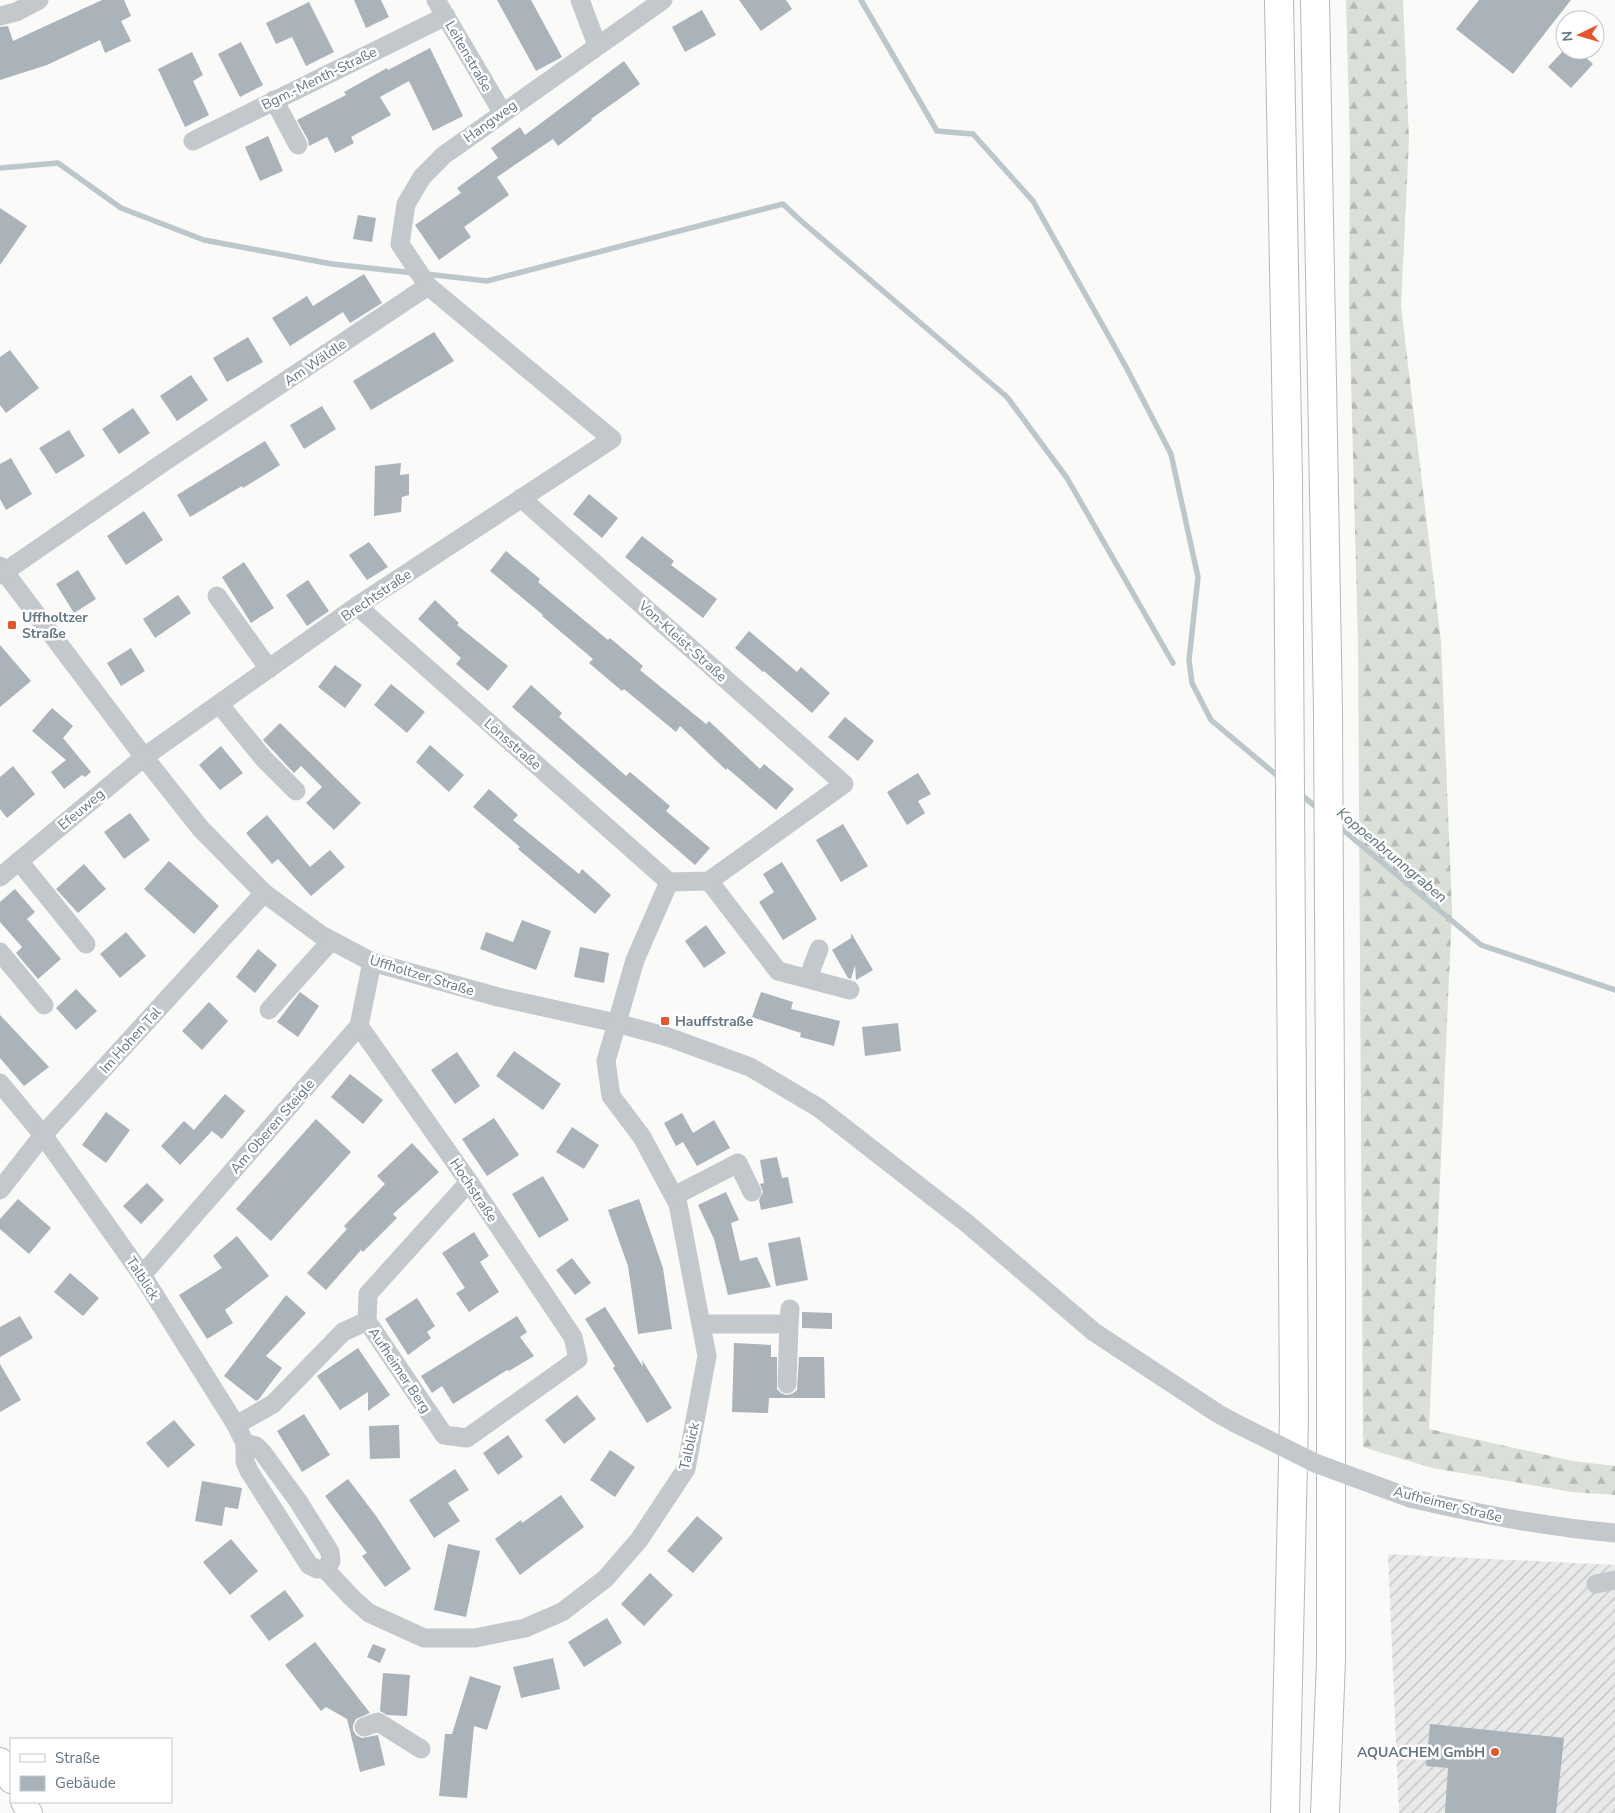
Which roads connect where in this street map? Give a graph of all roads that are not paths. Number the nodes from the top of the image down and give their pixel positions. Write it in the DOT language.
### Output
graph roads {
  1 [pos="39,0"];
  2 [pos="580,0"];
  3 [pos="663,0"];
  4 [pos="1279,0"];
  5 [pos="1315,0"];
  6 [pos="441,8"];
  7 [pos="0,16"];
  8 [pos="597,45"];
  9 [pos="274,100"];
  10 [pos="502,112"];
  11 [pos="193,141"];
  12 [pos="298,145"];
  13 [pos="428,286"];
  14 [pos="522,498"];
  15 [pos="1,571"];
  16 [pos="217,596"];
  17 [pos="357,606"];
  18 [pos="269,669"];
  19 [pos="219,704"];
  20 [pos="144,757"];
  21 [pos="296,791"];
  22 [pos="19,861"];
  23 [pos="0,877"];
  24 [pos="709,881"];
  25 [pos="669,882"];
  26 [pos="264,892"];
  27 [pos="331,941"];
  28 [pos="86,944"];
  29 [pos="819,949"];
  30 [pos="0,952"];
  31 [pos="372,962"];
  32 [pos="808,978"];
  33 [pos="850,990"];
  34 [pos="44,1005"];
  35 [pos="269,1010"];
  36 [pos="616,1022"];
  37 [pos="359,1026"];
  38 [pos="0,1082"];
  39 [pos="819,1108"];
  40 [pos="43,1135"];
  41 [pos="469,1182"];
  42 [pos="0,1190"];
  43 [pos="752,1192"];
  44 [pos="674,1196"];
  45 [pos="142,1275"];
  46 [pos="367,1320"];
  47 [pos="701,1324"];
  48 [pos="578,1359"];
  49 [pos="787,1384"];
  50 [pos="236,1426"];
  51 [pos="245,1444"];
  52 [pos="1615,1533"];
  53 [pos="325,1569"];
  54 [pos="1615,1580"];
  55 [pos="1596,1584"];
  56 [pos="364,1727"];
  57 [pos="421,1749"];
  58 [pos="0,1760"];
  59 [pos="10,1778"];
  60 [pos="1285,1813"];
  61 [pos="1325,1813"];
  1 -- 7 [label="street"];
  2 -- 8 [label="street"];
  3 -- 8 [label="street, Hangweg"];
  4 -- 60 [label="highway"];
  5 -- 61 [label="highway"];
  6 -- 9 [label="street, Bgm.-Menth-Straße"];
  6 -- 10 [label="street, Leitenstraße"];
  8 -- 10 [label="street, Hangweg"];
  9 -- 11 [label="street, Bgm.-Menth-Straße"];
  9 -- 12 [label="street"];
  10 -- 13 [label="street, Hangweg"];
  13 -- 14 [label="street, Brechtstraße"];
  13 -- 15 [label="street, Am Wäldle"];
  14 -- 17 [label="street, Brechtstraße"];
  14 -- 24 [label="street, Von-Kleist-Straße"];
  15 -- 20 [label="street, Uffholtzer Straße"];
  16 -- 18 [label="street"];
  17 -- 18 [label="street, Brechtstraße"];
  17 -- 25 [label="street, Lönsstraße"];
  18 -- 19 [label="street, Brechtstraße"];
  19 -- 20 [label="street, Brechtstraße"];
  19 -- 21 [label="street"];
  20 -- 22 [label="street, Efeuweg"];
  20 -- 26 [label="street, Uffholtzer Straße"];
  22 -- 23 [label="street, Efeuweg"];
  22 -- 28 [label="street"];
  24 -- 25 [label="street"];
  24 -- 32 [label="street"];
  25 -- 36 [label="street"];
  26 -- 27 [label="street, Uffholtzer Straße"];
  26 -- 40 [label="street, Im Hohen Tal"];
  27 -- 31 [label="street, Uffholtzer Straße"];
  27 -- 35 [label="street"];
  29 -- 32 [label="street"];
  30 -- 34 [label="street"];
  31 -- 36 [label="street, Uffholtzer Straße"];
  31 -- 37 [label="street, Am Oberen Steigle"];
  32 -- 33 [label="street"];
  36 -- 39 [label="street, Uffholtzer Straße"];
  36 -- 44 [label="street, Talblick"];
  37 -- 41 [label="street, Hochstraße"];
  37 -- 45 [label="street, Am Oberen Steigle"];
  38 -- 40 [label="street, Talblick"];
  39 -- 52 [label="street, Aufheimer Straße, bridge"];
  40 -- 42 [label="street, Im Hohen Tal"];
  40 -- 45 [label="street, Talblick"];
  41 -- 46 [label="street, Aufheimer Berg"];
  41 -- 48 [label="street, Hochstraße"];
  43 -- 44 [label="street"];
  44 -- 47 [label="street, Talblick"];
  45 -- 50 [label="street, Talblick"];
  46 -- 48 [label="street, Aufheimer Berg"];
  46 -- 50 [label="street"];
  47 -- 49 [label="street"];
  47 -- 53 [label="street, Talblick"];
  50 -- 51 [label="street, Talblick"];
  51 -- 53 [label="street, Talblick"];
  51 -- 53 [label="street"];
  54 -- 55 [label="street"];
  56 -- 57 [label="street"];
  58 -- 59 [label="main road"];
}
